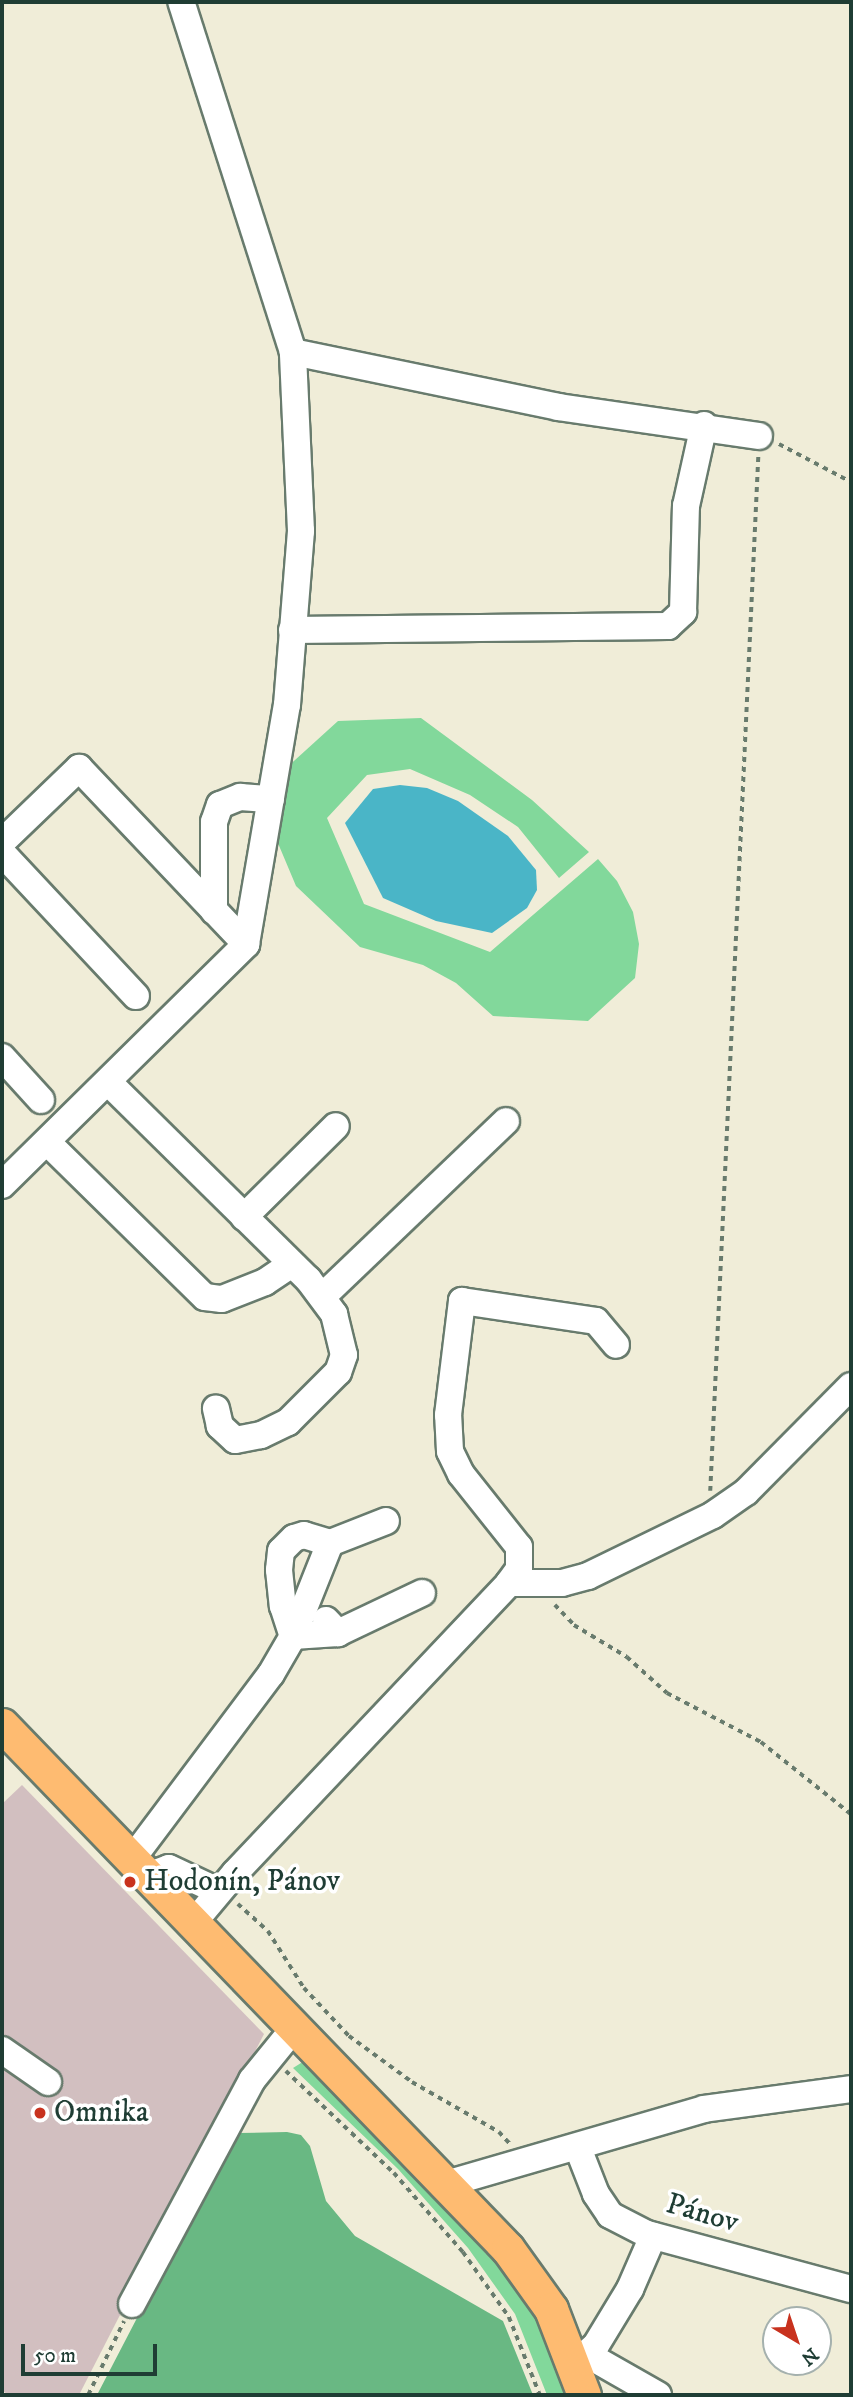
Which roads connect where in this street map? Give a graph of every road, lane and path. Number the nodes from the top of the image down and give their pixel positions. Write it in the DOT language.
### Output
graph roads {
  1 [pos="181,2"];
  2 [pos="293,352"];
  3 [pos="704,425"];
  4 [pos="759,436"];
  5 [pos="851,482"];
  6 [pos="292,630"];
  7 [pos="271,799"];
  8 [pos="2,842"];
  9 [pos="2,853"];
  10 [pos="214,911"];
  11 [pos="246,944"];
  12 [pos="136,996"];
  13 [pos="2,1057"];
  14 [pos="108,1082"];
  15 [pos="41,1100"];
  16 [pos="506,1121"];
  17 [pos="336,1126"];
  18 [pos="47,1142"];
  19 [pos="2,1185"];
  20 [pos="244,1217"];
  21 [pos="292,1264"];
  22 [pos="323,1296"];
  23 [pos="616,1345"];
  24 [pos="851,1386"];
  25 [pos="216,1408"];
  26 [pos="709,1516"];
  27 [pos="386,1521"];
  28 [pos="330,1542"];
  29 [pos="509,1583"];
  30 [pos="538,1584"];
  31 [pos="422,1594"];
  32 [pos="308,1599"];
  33 [pos="338,1633"];
  34 [pos="293,1636"];
  35 [pos="2,1725"];
  36 [pos="851,1814"];
  37 [pos="140,1867"];
  38 [pos="218,1891"];
  39 [pos="194,1922"];
  40 [pos="295,2027"];
  41 [pos="2,2050"];
  42 [pos="269,2055"];
  43 [pos="48,2082"];
  44 [pos="851,2089"];
  45 [pos="578,2148"];
  46 [pos="520,2160"];
  47 [pos="446,2184"];
  48 [pos="653,2236"];
  49 [pos="851,2289"];
  50 [pos="132,2304"];
  51 [pos="579,2355"];
  52 [pos="88,2395"];
  53 [pos="540,2395"];
  54 [pos="584,2395"];
  55 [pos="657,2395"];
  1 -- 2 [label="street"];
  2 -- 3 [label="street"];
  2 -- 6 [label="street"];
  3 -- 4 [label="street"];
  3 -- 6 [label="street"];
  4 -- 5 [label="path"];
  4 -- 26 [label="path"];
  6 -- 7 [label="street"];
  7 -- 10 [label="street"];
  7 -- 11 [label="street"];
  8 -- 10 [label="street"];
  9 -- 12 [label="street"];
  10 -- 11 [label="street"];
  11 -- 14 [label="street"];
  13 -- 15 [label="street"];
  14 -- 18 [label="street"];
  14 -- 20 [label="street"];
  16 -- 22 [label="street"];
  17 -- 20 [label="street"];
  18 -- 19 [label="street"];
  18 -- 21 [label="street"];
  20 -- 21 [label="street"];
  21 -- 22 [label="street"];
  22 -- 25 [label="street"];
  23 -- 29 [label="street"];
  24 -- 26 [label="street"];
  26 -- 30 [label="street"];
  27 -- 28 [label="street"];
  28 -- 32 [label="street"];
  28 -- 34 [label="street"];
  29 -- 30 [label="street"];
  29 -- 38 [label="street"];
  30 -- 36 [label="path"];
  31 -- 33 [label="street"];
  32 -- 33 [label="street"];
  32 -- 34 [label="street"];
  33 -- 34 [label="street"];
  34 -- 37 [label="street"];
  35 -- 37 [label="main road"];
  37 -- 38 [label="street"];
  37 -- 39 [label="main road"];
  38 -- 39 [label="street"];
  38 -- 46 [label="path"];
  39 -- 40 [label="main road"];
  40 -- 42 [label="street"];
  40 -- 47 [label="main road"];
  41 -- 43 [label="street"];
  42 -- 50 [label="street"];
  42 -- 53 [label="path"];
  44 -- 45 [label="street"];
  45 -- 46 [label="street"];
  45 -- 48 [label="street, Pánov"];
  46 -- 47 [label="street"];
  47 -- 51 [label="main road"];
  48 -- 49 [label="street, Pánov"];
  48 -- 51 [label="street"];
  50 -- 52 [label="path"];
  51 -- 54 [label="main road"];
  51 -- 55 [label="street"];
}
